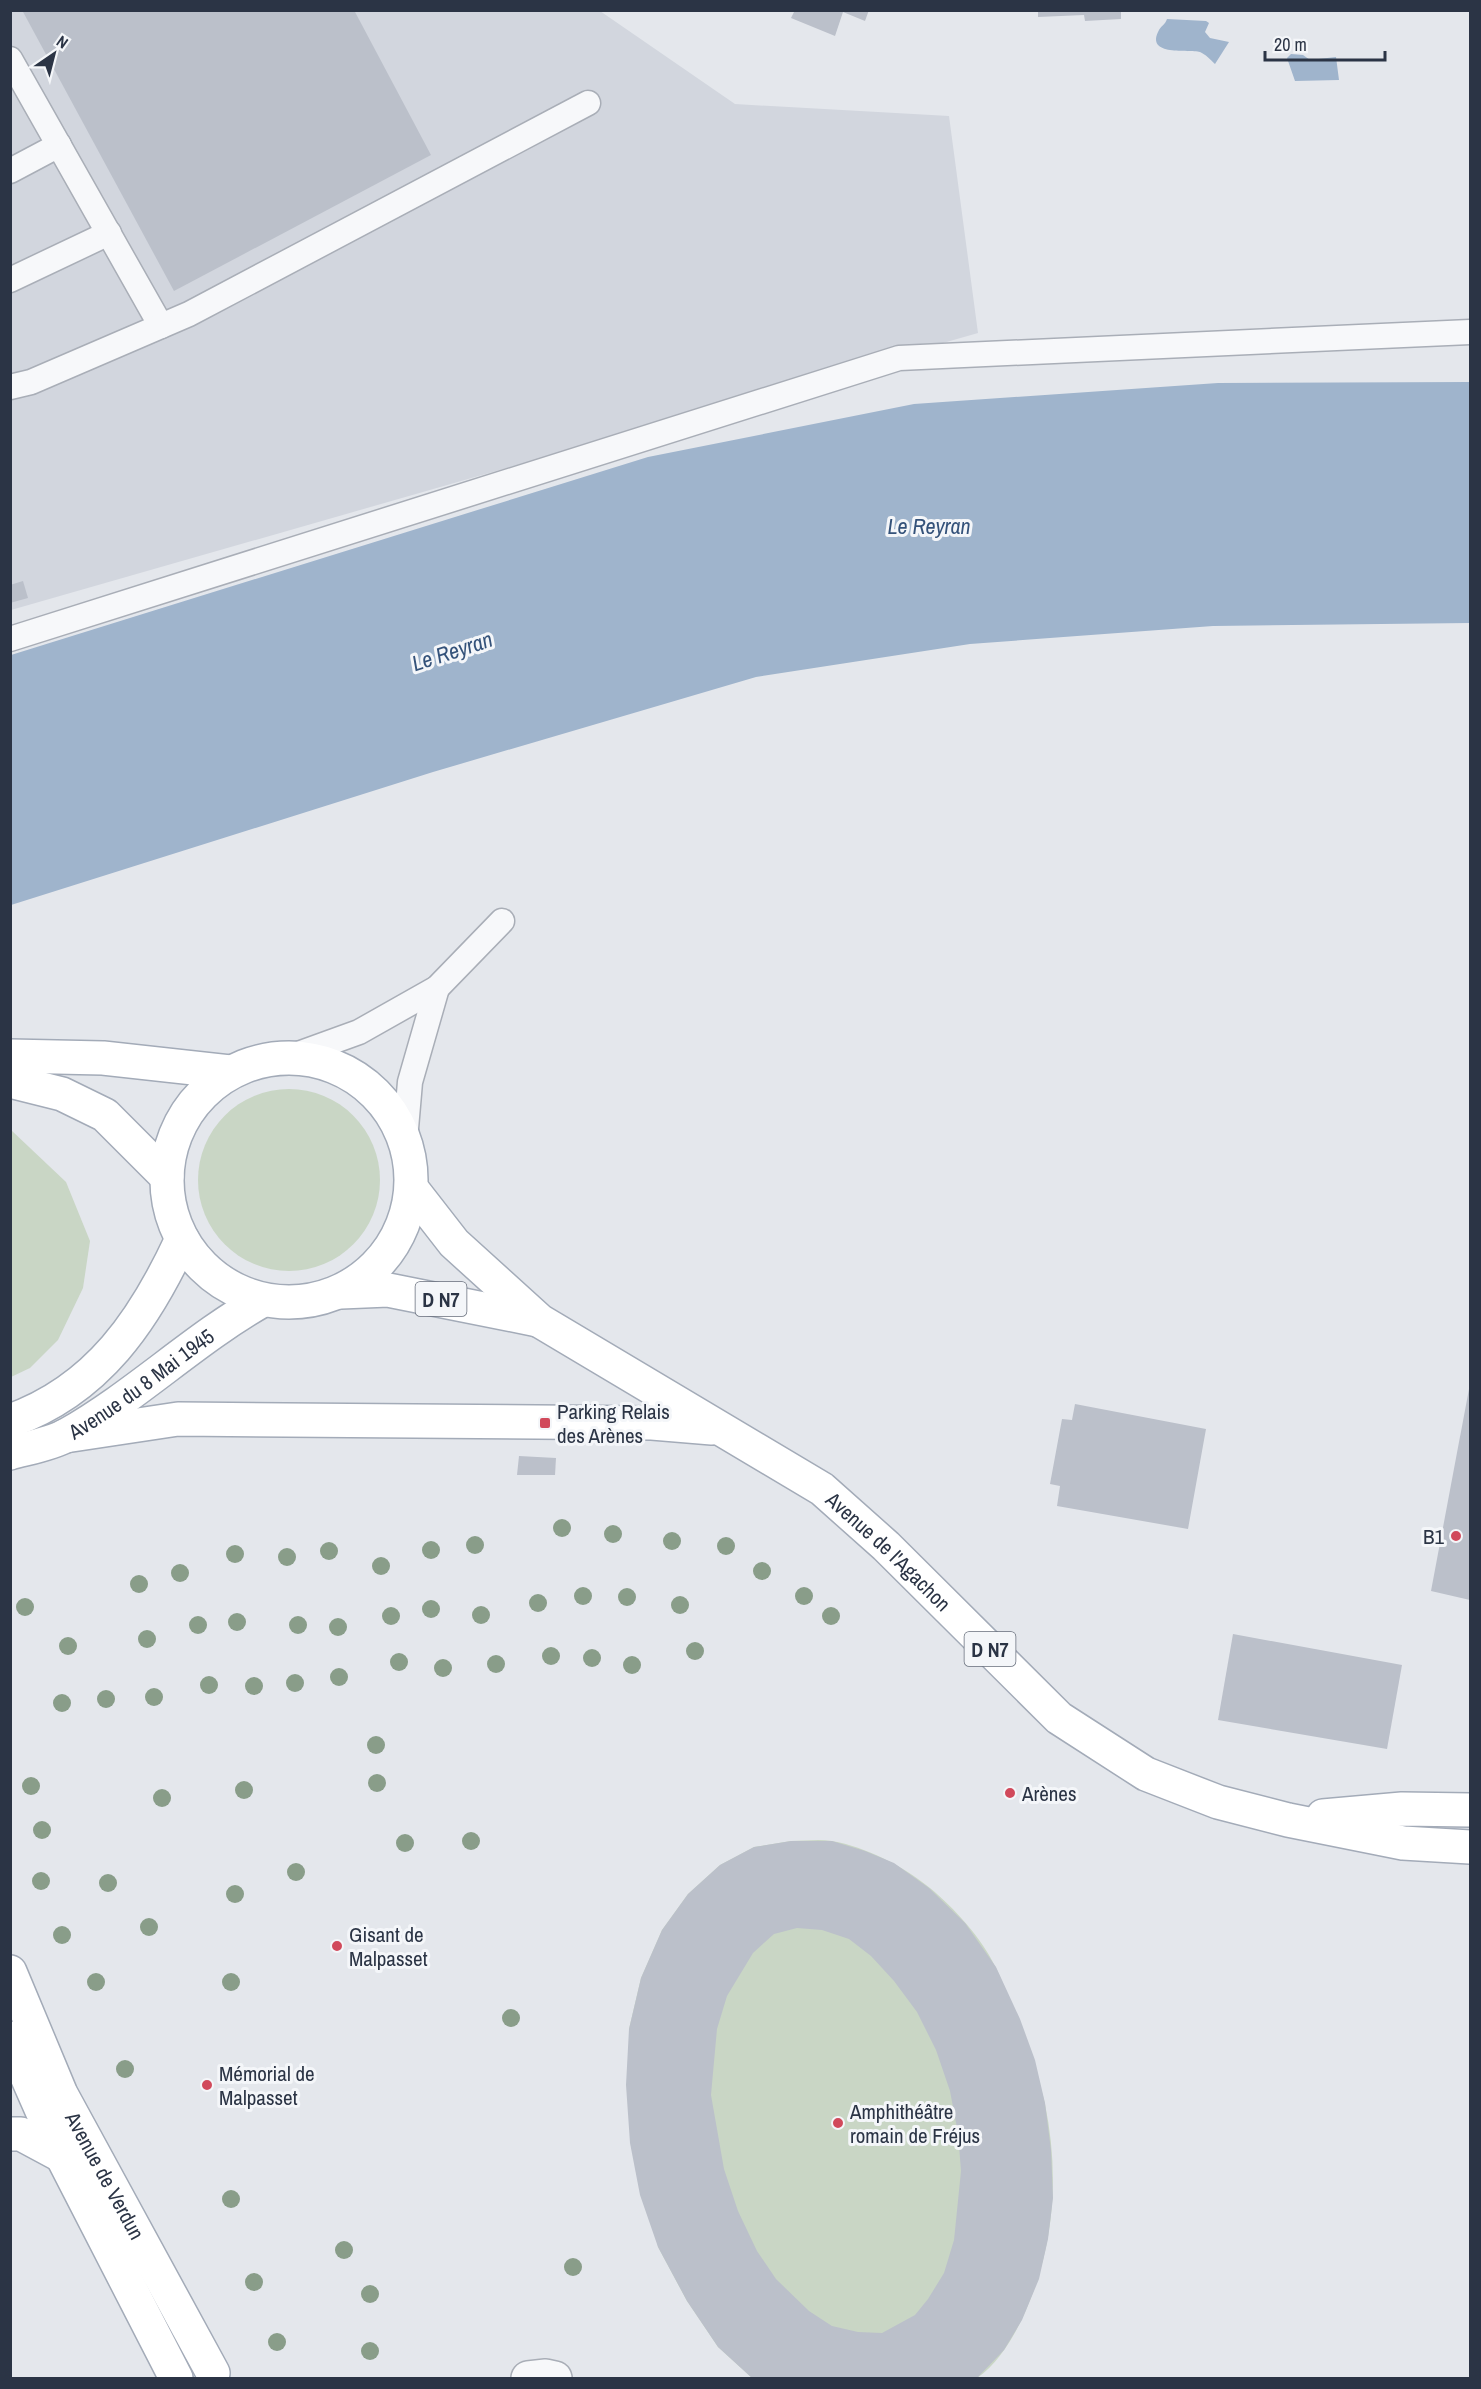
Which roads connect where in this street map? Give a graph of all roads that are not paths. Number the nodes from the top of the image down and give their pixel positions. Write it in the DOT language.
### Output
graph roads {
  1 [pos="10,59"];
  2 [pos="588,103"];
  3 [pos="59,145"];
  4 [pos="10,171"];
  5 [pos="109,233"];
  6 [pos="10,280"];
  7 [pos="161,326"];
  8 [pos="1470,332"];
  9 [pos="10,387"];
  10 [pos="10,639"];
  11 [pos="502,921"];
  12 [pos="437,988"];
  13 [pos="10,1056"];
  14 [pos="290,1057"];
  15 [pos="230,1072"];
  16 [pos="10,1081"];
  17 [pos="405,1140"];
  18 [pos="166,1177"];
  19 [pos="412,1189"];
  20 [pos="182,1239"];
  21 [pos="340,1292"];
  22 [pos="263,1300"];
  23 [pos="540,1321"];
  24 [pos="10,1422"];
  25 [pos="720,1429"];
  26 [pos="65,1436"];
  27 [pos="10,1454"];
  28 [pos="1470,1810"];
  29 [pos="1288,1820"];
  30 [pos="1470,1847"];
  31 [pos="10,1972"];
  32 [pos="10,2038"];
  33 [pos="10,2133"];
  34 [pos="62,2156"];
  35 [pos="214,2377"];
  36 [pos="176,2379"];
  37 [pos="528,2379"];
  38 [pos="555,2379"];
  1 -- 3 [label="lane"];
  2 -- 7 [label="lane"];
  3 -- 4 [label="lane"];
  3 -- 5 [label="lane"];
  5 -- 6 [label="lane"];
  5 -- 7 [label="lane"];
  7 -- 9 [label="lane"];
  8 -- 10 [label="lane"];
  11 -- 12 [label="lane"];
  12 -- 14 [label="lane"];
  12 -- 17 [label="lane"];
  13 -- 15 [label="main road"];
  14 -- 15 [label="main road"];
  14 -- 17 [label="main road"];
  15 -- 18 [label="main road"];
  16 -- 18 [label="main road"];
  17 -- 19 [label="main road"];
  18 -- 20 [label="main road"];
  19 -- 21 [label="main road"];
  19 -- 23 [label="main road, D N7"];
  20 -- 22 [label="main road"];
  20 -- 24 [label="main road, Avenue du 8 Mai 1945"];
  21 -- 22 [label="main road"];
  21 -- 23 [label="main road, D N7"];
  22 -- 26 [label="main road, Avenue du 8 Mai 1945"];
  23 -- 25 [label="main road, Avenue de l'Agachon / D N7"];
  25 -- 26 [label="main road"];
  25 -- 29 [label="main road, Avenue de l'Agachon / D N7"];
  26 -- 27 [label="main road, Avenue du 8 Mai 1945"];
  28 -- 29 [label="main road, Avenue de l'Agachon / D N7"];
  29 -- 30 [label="main road, Avenue de l'Agachon / D N7"];
  31 -- 35 [label="main road, Avenue de Verdun"];
  32 -- 34 [label="main road, Avenue de Verdun"];
  33 -- 34 [label="main road"];
  34 -- 36 [label="main road, Avenue de Verdun"];
  37 -- 38 [label="street"];
}
